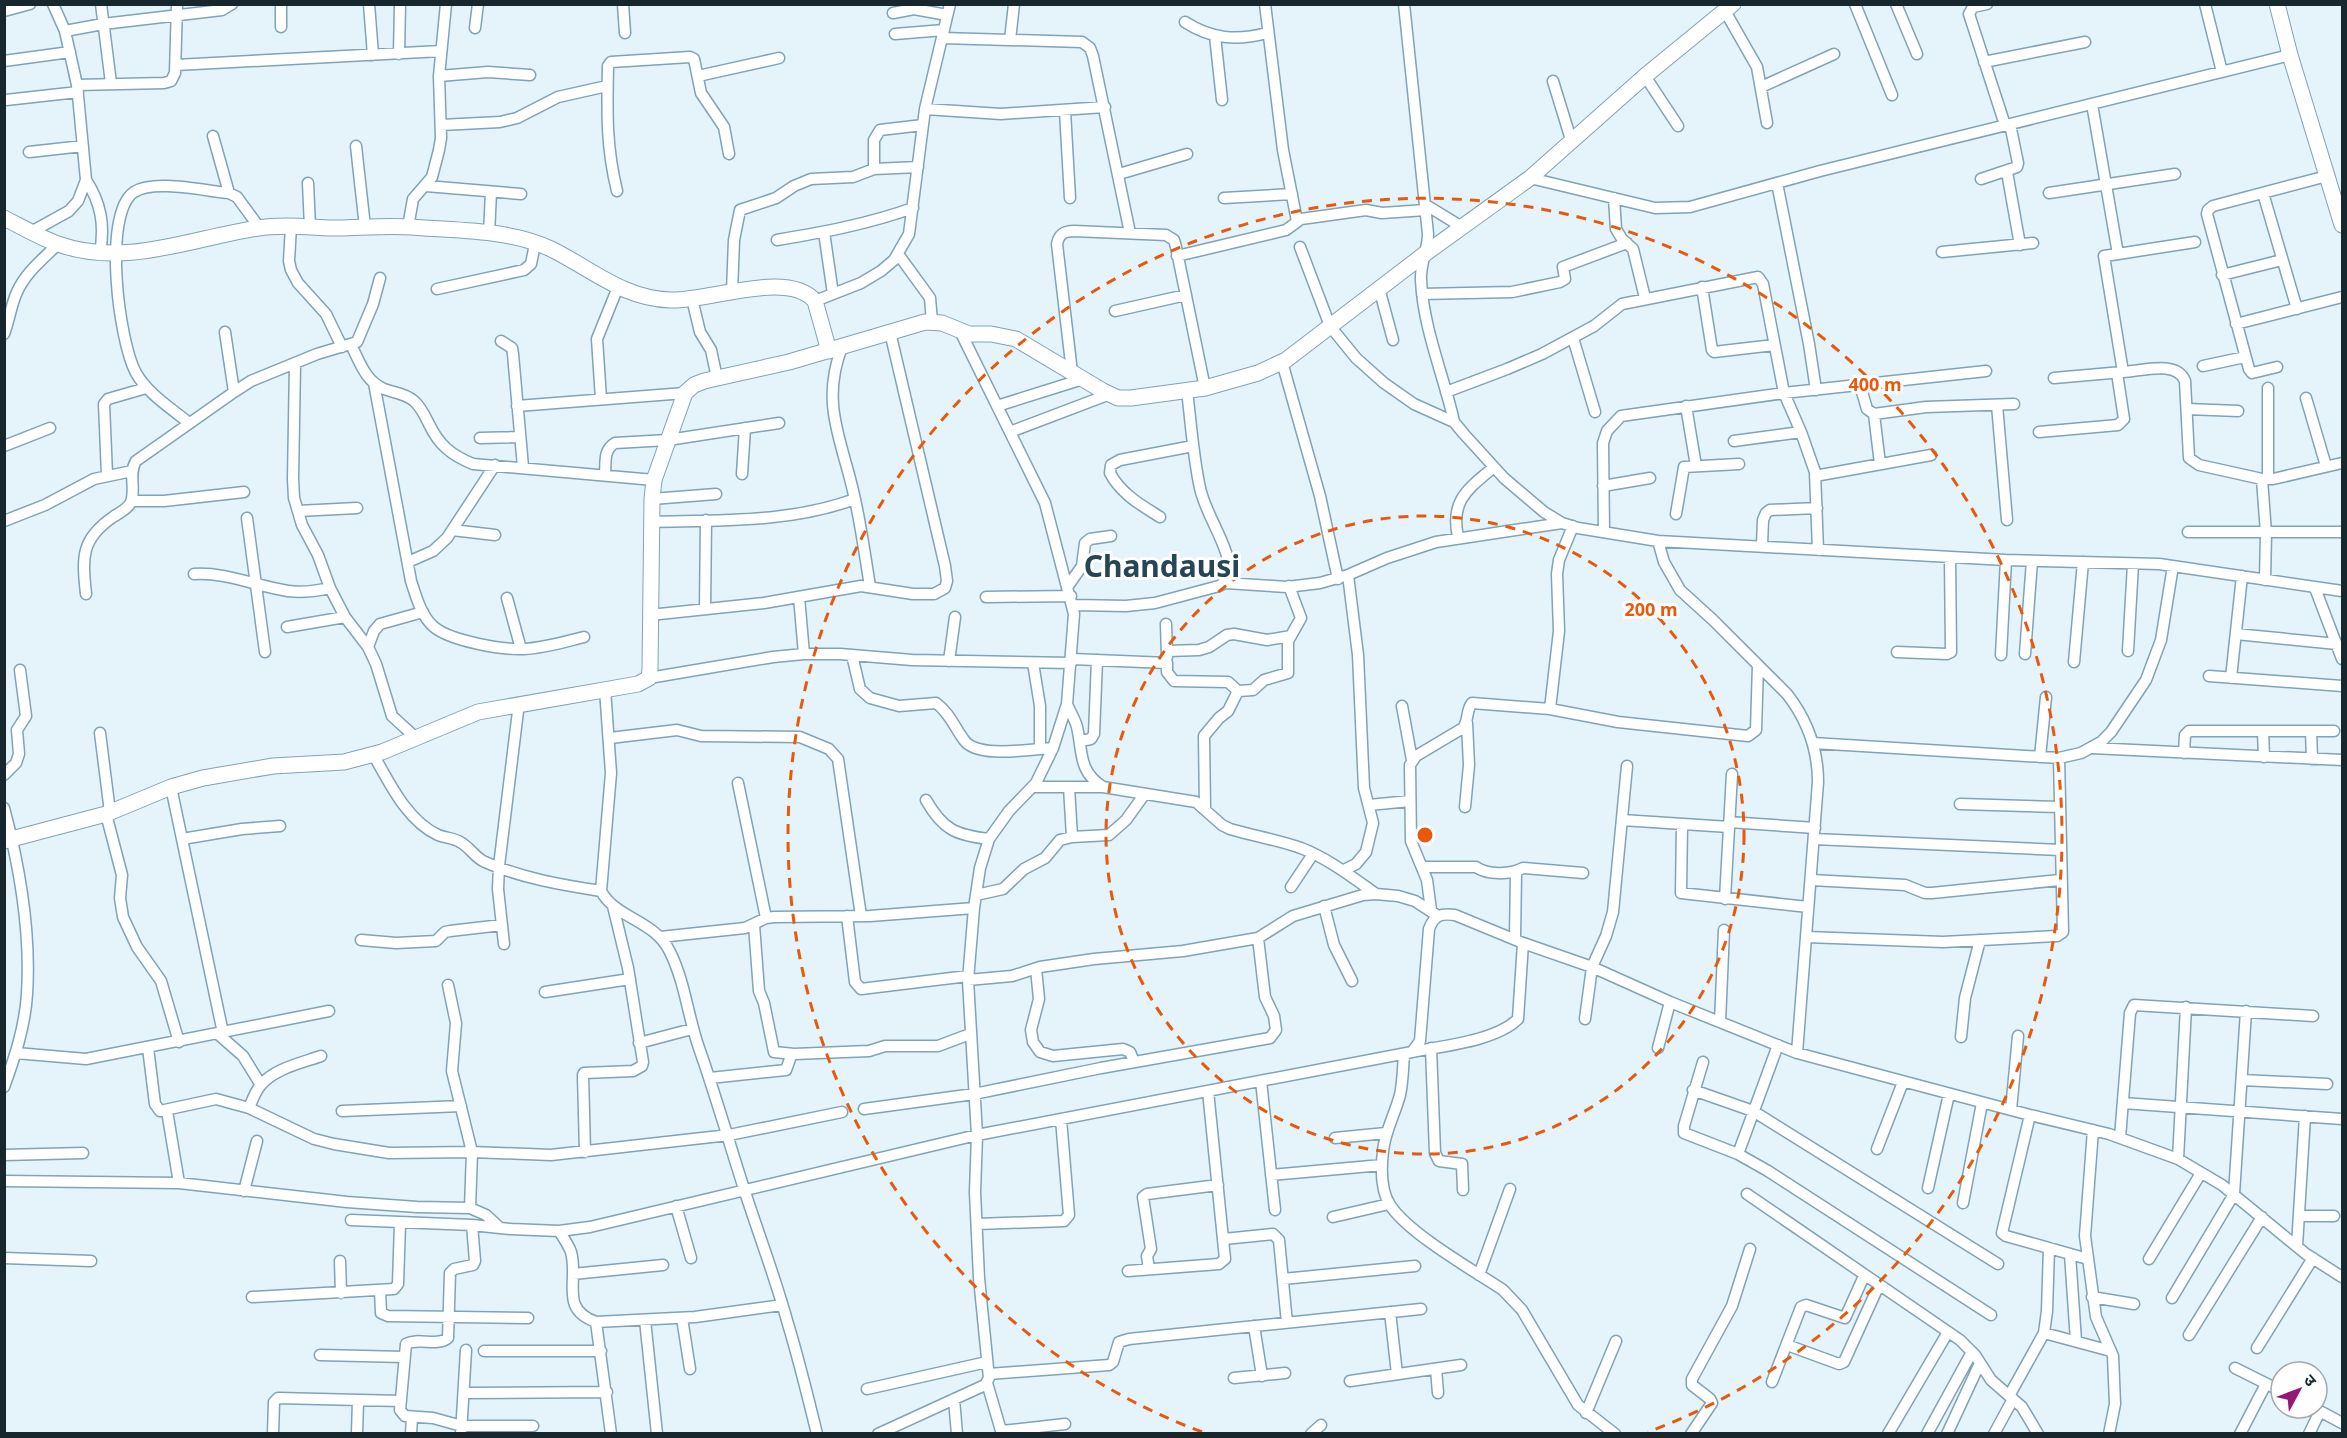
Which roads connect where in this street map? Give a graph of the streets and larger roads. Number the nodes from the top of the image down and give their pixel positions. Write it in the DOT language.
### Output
graph roads {
  1 [pos="30,4"];
  2 [pos="53,4"];
  3 [pos="101,4"];
  4 [pos="232,4"];
  5 [pos="280,4"];
  6 [pos="369,4"];
  7 [pos="400,4"];
  8 [pos="446,4"];
  9 [pos="478,4"];
  10 [pos="623,4"];
  11 [pos="1014,4"];
  12 [pos="1265,4"];
  13 [pos="1404,4"];
  14 [pos="1855,4"];
  15 [pos="1896,4"];
  16 [pos="2205,4"];
  17 [pos="2277,4"];
  18 [pos="1980,5"];
  19 [pos="1729,8"];
  20 [pos="178,9"];
  21 [pos="948,10"];
  22 [pos="4,11"];
  23 [pos="893,13"];
  24 [pos="1185,22"];
  25 [pos="103,24"];
  26 [pos="281,27"];
  27 [pos="475,28"];
  28 [pos="65,31"];
  29 [pos="625,33"];
  30 [pos="1267,33"];
  31 [pos="895,34"];
  32 [pos="943,34"];
  33 [pos="1215,36"];
  34 [pos="1010,40"];
  35 [pos="2085,42"];
  36 [pos="441,51"];
  37 [pos="70,52"];
  38 [pos="399,54"];
  39 [pos="1834,54"];
  40 [pos="1917,54"];
  41 [pos="373,56"];
  42 [pos="2290,56"];
  43 [pos="779,58"];
  44 [pos="4,61"];
  45 [pos="1984,62"];
  46 [pos="176,65"];
  47 [pos="2222,72"];
  48 [pos="530,75"];
  49 [pos="439,76"];
  50 [pos="698,76"];
  51 [pos="1645,76"];
  52 [pos="1553,81"];
  53 [pos="111,83"];
  54 [pos="607,87"];
  55 [pos="1761,87"];
  56 [pos="78,88"];
  57 [pos="1892,95"];
  58 [pos="6,100"];
  59 [pos="1222,100"];
  60 [pos="2092,104"];
  61 [pos="1105,107"];
  62 [pos="925,109"];
  63 [pos="1065,111"];
  64 [pos="1767,123"];
  65 [pos="441,125"];
  66 [pos="923,125"];
  67 [pos="2007,125"];
  68 [pos="1678,126"];
  69 [pos="213,136"];
  70 [pos="1572,143"];
  71 [pos="83,146"];
  72 [pos="356,146"];
  73 [pos="29,152"];
  74 [pos="729,154"];
  75 [pos="1187,154"];
  76 [pos="918,167"];
  77 [pos="874,169"];
  78 [pos="2007,172"];
  79 [pos="1119,174"];
  80 [pos="2175,174"];
  81 [pos="2327,176"];
  82 [pos="1530,178"];
  83 [pos="1981,179"];
  84 [pos="86,180"];
  85 [pos="308,183"];
  86 [pos="1777,183"];
  87 [pos="2106,185"];
  88 [pos="426,186"];
  89 [pos="617,191"];
  90 [pos="491,192"];
  91 [pos="229,193"];
  92 [pos="2049,193"];
  93 [pos="2263,193"];
  94 [pos="521,194"];
  95 [pos="1292,194"];
  96 [pos="1070,198"];
  97 [pos="1224,198"];
  98 [pos="1614,198"];
  99 [pos="1426,207"];
  100 [pos="913,208"];
  101 [pos="4,218"];
  102 [pos="1297,221"];
  103 [pos="2343,225"];
  104 [pos="291,226"];
  105 [pos="259,227"];
  106 [pos="310,227"];
  107 [pos="365,227"];
  108 [pos="408,227"];
  109 [pos="1462,227"];
  110 [pos="31,232"];
  111 [pos="824,232"];
  112 [pos="1130,233"];
  113 [pos="489,234"];
  114 [pos="777,240"];
  115 [pos="2195,242"];
  116 [pos="1627,243"];
  117 [pos="2033,243"];
  118 [pos="58,244"];
  119 [pos="536,244"];
  120 [pos="2020,244"];
  121 [pos="1300,247"];
  122 [pos="1942,252"];
  123 [pos="100,253"];
  124 [pos="1426,253"];
  125 [pos="116,254"];
  126 [pos="898,254"];
  127 [pos="2118,254"];
  128 [pos="1177,255"];
  129 [pos="2282,260"];
  130 [pos="2222,275"];
  131 [pos="380,278"];
  132 [pos="618,287"];
  133 [pos="1702,287"];
  134 [pos="1379,288"];
  135 [pos="437,289"];
  136 [pos="732,292"];
  137 [pos="833,294"];
  138 [pos="1422,294"];
  139 [pos="1186,295"];
  140 [pos="2343,297"];
  141 [pos="1645,298"];
  142 [pos="692,299"];
  143 [pos="815,301"];
  144 [pos="2296,309"];
  145 [pos="1115,311"];
  146 [pos="932,322"];
  147 [pos="2236,324"];
  148 [pos="1330,326"];
  149 [pos="225,332"];
  150 [pos="890,332"];
  151 [pos="961,333"];
  152 [pos="4,334"];
  153 [pos="1573,338"];
  154 [pos="1393,340"];
  155 [pos="501,342"];
  156 [pos="1774,345"];
  157 [pos="347,346"];
  158 [pos="835,349"];
  159 [pos="2245,357"];
  160 [pos="1282,362"];
  161 [pos="295,364"];
  162 [pos="2203,366"];
  163 [pos="2277,367"];
  164 [pos="1986,371"];
  165 [pos="2120,373"];
  166 [pos="1077,376"];
  167 [pos="717,378"];
  168 [pos="2054,378"];
  169 [pos="374,383"];
  170 [pos="1860,385"];
  171 [pos="146,388"];
  172 [pos="1205,388"];
  173 [pos="2268,388"];
  174 [pos="1816,390"];
  175 [pos="1187,391"];
  176 [pos="234,392"];
  177 [pos="1446,392"];
  178 [pos="685,393"];
  179 [pos="1784,393"];
  180 [pos="1110,394"];
  181 [pos="2306,398"];
  182 [pos="601,399"];
  183 [pos="2014,404"];
  184 [pos="1997,405"];
  185 [pos="517,406"];
  186 [pos="997,406"];
  187 [pos="1686,406"];
  188 [pos="2187,409"];
  189 [pos="2238,411"];
  190 [pos="1595,412"];
  191 [pos="1874,414"];
  192 [pos="1454,422"];
  193 [pos="189,423"];
  194 [pos="779,423"];
  195 [pos="50,428"];
  196 [pos="745,428"];
  197 [pos="1010,432"];
  198 [pos="1801,432"];
  199 [pos="2039,432"];
  200 [pos="520,437"];
  201 [pos="480,438"];
  202 [pos="668,440"];
  203 [pos="1734,441"];
  204 [pos="4,446"];
  205 [pos="1193,446"];
  206 [pos="1931,455"];
  207 [pos="2343,463"];
  208 [pos="1739,464"];
  209 [pos="1880,464"];
  210 [pos="495,465"];
  211 [pos="1696,466"];
  212 [pos="2326,466"];
  213 [pos="523,467"];
  214 [pos="1494,467"];
  215 [pos="132,471"];
  216 [pos="742,474"];
  217 [pos="606,475"];
  218 [pos="107,476"];
  219 [pos="1815,476"];
  220 [pos="1650,478"];
  221 [pos="2265,479"];
  222 [pos="654,480"];
  223 [pos="1603,486"];
  224 [pos="244,492"];
  225 [pos="716,494"];
  226 [pos="652,499"];
  227 [pos="855,499"];
  228 [pos="132,501"];
  229 [pos="357,508"];
  230 [pos="1816,508"];
  231 [pos="298,511"];
  232 [pos="1676,514"];
  233 [pos="1160,516"];
  234 [pos="247,518"];
  235 [pos="706,520"];
  236 [pos="2007,520"];
  237 [pos="4,521"];
  238 [pos="651,522"];
  239 [pos="1568,524"];
  240 [pos="452,530"];
  241 [pos="2188,531"];
  242 [pos="1604,532"];
  243 [pos="2343,532"];
  244 [pos="2266,533"];
  245 [pos="495,535"];
  246 [pos="1111,536"];
  247 [pos="1458,537"];
  248 [pos="1658,541"];
  249 [pos="1762,545"];
  250 [pos="1818,550"];
  251 [pos="1950,556"];
  252 [pos="2006,560"];
  253 [pos="2032,561"];
  254 [pos="408,562"];
  255 [pos="2083,562"];
  256 [pos="2133,564"];
  257 [pos="2173,566"];
  258 [pos="194,574"];
  259 [pos="2242,576"];
  260 [pos="1343,577"];
  261 [pos="2265,580"];
  262 [pos="1226,583"];
  263 [pos="255,584"];
  264 [pos="870,586"];
  265 [pos="1289,586"];
  266 [pos="330,588"];
  267 [pos="2315,588"];
  268 [pos="2343,591"];
  269 [pos="86,594"];
  270 [pos="1071,596"];
  271 [pos="799,597"];
  272 [pos="986,597"];
  273 [pos="507,598"];
  274 [pos="705,609"];
  275 [pos="423,612"];
  276 [pos="650,615"];
  277 [pos="345,617"];
  278 [pos="955,617"];
  279 [pos="1166,624"];
  280 [pos="287,627"];
  281 [pos="2236,634"];
  282 [pos="1291,636"];
  283 [pos="584,637"];
  284 [pos="2337,644"];
  285 [pos="368,647"];
  286 [pos="521,649"];
  287 [pos="1167,651"];
  288 [pos="2128,651"];
  289 [pos="265,652"];
  290 [pos="1897,652"];
  291 [pos="804,654"];
  292 [pos="2025,654"];
  293 [pos="852,655"];
  294 [pos="2001,655"];
  295 [pos="2343,659"];
  296 [pos="1097,660"];
  297 [pos="948,661"];
  298 [pos="1071,661"];
  299 [pos="2074,662"];
  300 [pos="1033,663"];
  301 [pos="1167,663"];
  302 [pos="1758,665"];
  303 [pos="20,669"];
  304 [pos="2209,676"];
  305 [pos="649,678"];
  306 [pos="2231,678"];
  307 [pos="2343,686"];
  308 [pos="605,689"];
  309 [pos="1238,691"];
  310 [pos="2046,697"];
  311 [pos="519,703"];
  312 [pos="1067,704"];
  313 [pos="1402,706"];
  314 [pos="1550,709"];
  315 [pos="1467,723"];
  316 [pos="2263,731"];
  317 [pos="2311,731"];
  318 [pos="2334,731"];
  319 [pos="100,733"];
  320 [pos="415,737"];
  321 [pos="610,738"];
  322 [pos="1080,741"];
  323 [pos="1813,743"];
  324 [pos="1053,748"];
  325 [pos="2091,748"];
  326 [pos="1040,749"];
  327 [pos="2184,753"];
  328 [pos="373,754"];
  329 [pos="2040,757"];
  330 [pos="2264,757"];
  331 [pos="2059,758"];
  332 [pos="2312,759"];
  333 [pos="1412,760"];
  334 [pos="2343,760"];
  335 [pos="1627,766"];
  336 [pos="1732,774"];
  337 [pos="4,775"];
  338 [pos="738,783"];
  339 [pos="171,787"];
  340 [pos="1032,787"];
  341 [pos="1069,787"];
  342 [pos="1103,788"];
  343 [pos="1144,795"];
  344 [pos="926,800"];
  345 [pos="1410,801"];
  346 [pos="1960,804"];
  347 [pos="1369,805"];
  348 [pos="1465,807"];
  349 [pos="2060,807"];
  350 [pos="4,808"];
  351 [pos="1205,808"];
  352 [pos="108,813"];
  353 [pos="1622,820"];
  354 [pos="1682,824"];
  355 [pos="1729,825"];
  356 [pos="280,826"];
  357 [pos="1814,834"];
  358 [pos="1072,837"];
  359 [pos="989,838"];
  360 [pos="182,839"];
  361 [pos="8,840"];
  362 [pos="2060,850"];
  363 [pos="1313,854"];
  364 [pos="499,866"];
  365 [pos="1422,867"];
  366 [pos="1344,870"];
  367 [pos="1516,872"];
  368 [pos="1583,873"];
  369 [pos="1811,880"];
  370 [pos="2060,880"];
  371 [pos="1291,886"];
  372 [pos="601,891"];
  373 [pos="1376,894"];
  374 [pos="976,895"];
  375 [pos="1725,899"];
  376 [pos="613,906"];
  377 [pos="1324,906"];
  378 [pos="1808,907"];
  379 [pos="974,908"];
  380 [pos="1434,913"];
  381 [pos="847,916"];
  382 [pos="861,916"];
  383 [pos="765,918"];
  384 [pos="502,925"];
  385 [pos="754,925"];
  386 [pos="1724,930"];
  387 [pos="660,937"];
  388 [pos="1806,937"];
  389 [pos="1258,938"];
  390 [pos="361,940"];
  391 [pos="1980,940"];
  392 [pos="1519,941"];
  393 [pos="504,944"];
  394 [pos="1592,967"];
  395 [pos="1036,969"];
  396 [pos="968,978"];
  397 [pos="630,979"];
  398 [pos="1352,981"];
  399 [pos="448,985"];
  400 [pos="545,992"];
  401 [pos="1670,1002"];
  402 [pos="2186,1007"];
  403 [pos="329,1011"];
  404 [pos="2246,1011"];
  405 [pos="2313,1016"];
  406 [pos="1585,1019"];
  407 [pos="1720,1022"];
  408 [pos="692,1029"];
  409 [pos="220,1033"];
  410 [pos="970,1034"];
  411 [pos="2018,1036"];
  412 [pos="1961,1037"];
  413 [pos="179,1042"];
  414 [pos="639,1043"];
  415 [pos="1778,1045"];
  416 [pos="148,1048"];
  417 [pos="1431,1048"];
  418 [pos="1658,1048"];
  419 [pos="16,1053"];
  420 [pos="1408,1053"];
  421 [pos="1797,1053"];
  422 [pos="794,1054"];
  423 [pos="321,1056"];
  424 [pos="1134,1062"];
  425 [pos="1703,1062"];
  426 [pos="710,1078"];
  427 [pos="2242,1080"];
  428 [pos="1261,1081"];
  429 [pos="1903,1082"];
  430 [pos="2327,1084"];
  431 [pos="261,1085"];
  432 [pos="4,1087"];
  433 [pos="1694,1090"];
  434 [pos="1208,1091"];
  435 [pos="974,1094"];
  436 [pos="1949,1094"];
  437 [pos="1982,1103"];
  438 [pos="2122,1103"];
  439 [pos="461,1106"];
  440 [pos="2181,1107"];
  441 [pos="249,1108"];
  442 [pos="864,1109"];
  443 [pos="2011,1110"];
  444 [pos="167,1111"];
  445 [pos="342,1111"];
  446 [pos="1754,1111"];
  447 [pos="2240,1111"];
  448 [pos="842,1112"];
  449 [pos="2030,1115"];
  450 [pos="2305,1116"];
  451 [pos="1061,1119"];
  452 [pos="2343,1119"];
  453 [pos="2093,1130"];
  454 [pos="1386,1133"];
  455 [pos="729,1135"];
  456 [pos="977,1135"];
  457 [pos="1335,1138"];
  458 [pos="2120,1138"];
  459 [pos="257,1141"];
  460 [pos="1877,1149"];
  461 [pos="472,1152"];
  462 [pos="585,1152"];
  463 [pos="83,1153"];
  464 [pos="1738,1154"];
  465 [pos="4,1155"];
  466 [pos="2178,1159"];
  467 [pos="1382,1165"];
  468 [pos="2201,1173"];
  469 [pos="1271,1175"];
  470 [pos="4,1181"];
  471 [pos="178,1183"];
  472 [pos="1218,1185"];
  473 [pos="1928,1188"];
  474 [pos="1510,1189"];
  475 [pos="1462,1190"];
  476 [pos="244,1191"];
  477 [pos="745,1192"];
  478 [pos="1747,1194"];
  479 [pos="2234,1194"];
  480 [pos="1963,1203"];
  481 [pos="1389,1204"];
  482 [pos="676,1206"];
  483 [pos="470,1208"];
  484 [pos="1275,1210"];
  485 [pos="2299,1216"];
  486 [pos="2334,1216"];
  487 [pos="1333,1217"];
  488 [pos="2262,1217"];
  489 [pos="351,1220"];
  490 [pos="400,1223"];
  491 [pos="976,1224"];
  492 [pos="472,1225"];
  493 [pos="498,1227"];
  494 [pos="559,1231"];
  495 [pos="1224,1239"];
  496 [pos="2297,1246"];
  497 [pos="2049,1248"];
  498 [pos="1750,1249"];
  499 [pos="2070,1254"];
  500 [pos="4,1258"];
  501 [pos="691,1258"];
  502 [pos="2313,1258"];
  503 [pos="2088,1259"];
  504 [pos="2150,1259"];
  505 [pos="91,1261"];
  506 [pos="340,1261"];
  507 [pos="1998,1264"];
  508 [pos="663,1265"];
  509 [pos="1415,1266"];
  510 [pos="1149,1269"];
  511 [pos="1128,1271"];
  512 [pos="573,1274"];
  513 [pos="1479,1275"];
  514 [pos="1864,1276"];
  515 [pos="2343,1277"];
  516 [pos="1282,1279"];
  517 [pos="1879,1285"];
  518 [pos="380,1290"];
  519 [pos="341,1293"];
  520 [pos="252,1297"];
  521 [pos="2092,1297"];
  522 [pos="2172,1298"];
  523 [pos="2134,1304"];
  524 [pos="782,1305"];
  525 [pos="1421,1309"];
  526 [pos="1390,1312"];
  527 [pos="1991,1315"];
  528 [pos="449,1317"];
  529 [pos="528,1318"];
  530 [pos="682,1318"];
  531 [pos="645,1320"];
  532 [pos="596,1322"];
  533 [pos="1287,1323"];
  534 [pos="1254,1326"];
  535 [pos="1948,1332"];
  536 [pos="2044,1333"];
  537 [pos="2189,1335"];
  538 [pos="1616,1341"];
  539 [pos="2076,1341"];
  540 [pos="1787,1345"];
  541 [pos="2257,1348"];
  542 [pos="466,1350"];
  543 [pos="484,1351"];
  544 [pos="2111,1351"];
  545 [pos="601,1352"];
  546 [pos="1972,1352"];
  547 [pos="320,1355"];
  548 [pos="405,1356"];
  549 [pos="987,1362"];
  550 [pos="1980,1364"];
  551 [pos="1461,1365"];
  552 [pos="2235,1368"];
  553 [pos="690,1369"];
  554 [pos="1436,1369"];
  555 [pos="1285,1373"];
  556 [pos="1397,1374"];
  557 [pos="1262,1376"];
  558 [pos="988,1378"];
  559 [pos="1234,1378"];
  560 [pos="1350,1381"];
  561 [pos="1772,1382"];
  562 [pos="2266,1384"];
  563 [pos="2269,1385"];
  564 [pos="867,1389"];
  565 [pos="607,1392"];
  566 [pos="1438,1393"];
  567 [pos="464,1394"];
  568 [pos="2011,1397"];
  569 [pos="954,1399"];
  570 [pos="358,1400"];
  571 [pos="401,1401"];
  572 [pos="1586,1413"];
  573 [pos="2329,1415"];
  574 [pos="412,1417"];
  575 [pos="2343,1423"];
  576 [pos="1065,1424"];
  577 [pos="1321,1425"];
  578 [pos="532,1426"];
  579 [pos="462,1430"];
  580 [pos="482,1430"];
  581 [pos="882,1432"];
  582 [pos="1002,1432"];
  583 [pos="273,1434"];
  584 [pos="357,1434"];
  585 [pos="411,1434"];
  586 [pos="611,1434"];
  587 [pos="657,1434"];
  588 [pos="817,1434"];
  589 [pos="957,1434"];
  590 [pos="1311,1434"];
  591 [pos="1615,1434"];
  592 [pos="1691,1434"];
  593 [pos="1888,1434"];
  594 [pos="1927,1434"];
  595 [pos="1947,1434"];
  596 [pos="1994,1434"];
  597 [pos="2038,1434"];
  598 [pos="2109,1434"];
  599 [pos="2240,1434"];
  1 -- 22 [label="street"];
  2 -- 28 [label="street"];
  3 -- 25 [label="street"];
  4 -- 20 [label="street"];
  5 -- 26 [label="street"];
  6 -- 41 [label="street"];
  7 -- 38 [label="street"];
  8 -- 36 [label="street"];
  9 -- 27 [label="street"];
  10 -- 29 [label="street"];
  11 -- 34 [label="street"];
  12 -- 30 [label="street"];
  13 -- 99 [label="street"];
  14 -- 57 [label="street"];
  15 -- 40 [label="street"];
  16 -- 47 [label="street"];
  17 -- 42 [label="street"];
  18 -- 45 [label="street"];
  19 -- 51 [label="street"];
  19 -- 55 [label="street"];
  20 -- 25 [label="street"];
  20 -- 46 [label="street"];
  21 -- 23 [label="street"];
  21 -- 32 [label="street"];
  24 -- 33 [label="street"];
  25 -- 28 [label="street"];
  25 -- 53 [label="street"];
  28 -- 37 [label="street"];
  30 -- 33 [label="street"];
  30 -- 95 [label="street"];
  31 -- 32 [label="street"];
  32 -- 34 [label="street"];
  32 -- 62 [label="street"];
  33 -- 59 [label="street"];
  34 -- 61 [label="street"];
  35 -- 45 [label="street"];
  36 -- 38 [label="street"];
  36 -- 49 [label="street"];
  37 -- 44 [label="street"];
  37 -- 56 [label="street"];
  38 -- 41 [label="street"];
  39 -- 55 [label="street"];
  41 -- 46 [label="street"];
  42 -- 47 [label="street"];
  42 -- 81 [label="street"];
  43 -- 50 [label="street"];
  45 -- 67 [label="street"];
  46 -- 53 [label="street"];
  47 -- 60 [label="street"];
  48 -- 49 [label="street"];
  49 -- 65 [label="street"];
  50 -- 54 [label="street"];
  50 -- 74 [label="street"];
  51 -- 68 [label="street"];
  51 -- 70 [label="street"];
  52 -- 70 [label="street"];
  53 -- 56 [label="street"];
  54 -- 65 [label="street"];
  54 -- 89 [label="street"];
  55 -- 64 [label="street"];
  56 -- 58 [label="street"];
  56 -- 71 [label="street"];
  60 -- 67 [label="street"];
  60 -- 87 [label="street"];
  61 -- 63 [label="street"];
  61 -- 79 [label="street"];
  62 -- 63 [label="street"];
  62 -- 66 [label="street"];
  63 -- 96 [label="street"];
  65 -- 88 [label="street"];
  66 -- 76 [label="street"];
  66 -- 77 [label="street"];
  67 -- 78 [label="street"];
  67 -- 86 [label="street"];
  69 -- 91 [label="street"];
  70 -- 82 [label="street"];
  71 -- 73 [label="street"];
  71 -- 84 [label="street"];
  72 -- 107 [label="street"];
  75 -- 79 [label="street"];
  76 -- 77 [label="street"];
  76 -- 100 [label="street"];
  77 -- 136 [label="street"];
  78 -- 83 [label="street"];
  78 -- 120 [label="street"];
  79 -- 112 [label="street"];
  80 -- 87 [label="street"];
  81 -- 93 [label="street"];
  81 -- 103 [label="street"];
  82 -- 98 [label="street"];
  82 -- 109 [label="street"];
  84 -- 110 [label="street"];
  84 -- 123 [label="street"];
  85 -- 106 [label="street"];
  86 -- 98 [label="street"];
  86 -- 174 [label="street"];
  87 -- 92 [label="street"];
  87 -- 127 [label="street"];
  88 -- 90 [label="street"];
  88 -- 108 [label="street"];
  90 -- 94 [label="street"];
  90 -- 113 [label="street"];
  91 -- 105 [label="street"];
  91 -- 125 [label="street"];
  93 -- 129 [label="street"];
  93 -- 130 [label="street"];
  95 -- 97 [label="street"];
  95 -- 102 [label="street"];
  98 -- 116 [label="street"];
  99 -- 102 [label="street"];
  99 -- 109 [label="street"];
  99 -- 124 [label="street"];
  100 -- 111 [label="street"];
  100 -- 126 [label="street"];
  101 -- 110 [label="street"];
  102 -- 128 [label="street"];
  104 -- 105 [label="street"];
  104 -- 106 [label="street"];
  104 -- 157 [label="street"];
  105 -- 125 [label="street"];
  106 -- 107 [label="street"];
  107 -- 108 [label="street"];
  108 -- 113 [label="street"];
  109 -- 124 [label="street"];
  110 -- 118 [label="street"];
  111 -- 114 [label="street"];
  111 -- 137 [label="street"];
  112 -- 128 [label="street"];
  112 -- 166 [label="street"];
  113 -- 119 [label="street"];
  115 -- 127 [label="street"];
  116 -- 138 [label="street"];
  116 -- 141 [label="street"];
  117 -- 120 [label="street"];
  118 -- 123 [label="street"];
  118 -- 152 [label="street"];
  119 -- 132 [label="street"];
  119 -- 135 [label="street"];
  120 -- 122 [label="street"];
  121 -- 148 [label="street"];
  123 -- 125 [label="street"];
  124 -- 134 [label="street"];
  124 -- 138 [label="street"];
  125 -- 171 [label="street"];
  126 -- 137 [label="street"];
  126 -- 146 [label="street"];
  127 -- 165 [label="street"];
  128 -- 139 [label="street"];
  129 -- 130 [label="street"];
  129 -- 144 [label="street"];
  130 -- 147 [label="street"];
  131 -- 157 [label="street"];
  132 -- 142 [label="street"];
  132 -- 182 [label="street"];
  133 -- 141 [label="street"];
  133 -- 156 [label="street"];
  133 -- 156 [label="street"];
  134 -- 148 [label="street"];
  134 -- 154 [label="street"];
  136 -- 142 [label="street"];
  136 -- 143 [label="street"];
  137 -- 143 [label="street"];
  138 -- 177 [label="street"];
  139 -- 145 [label="street"];
  139 -- 172 [label="street"];
  140 -- 144 [label="street"];
  141 -- 153 [label="street"];
  142 -- 167 [label="street"];
  143 -- 158 [label="street"];
  144 -- 147 [label="street"];
  146 -- 150 [label="street"];
  146 -- 151 [label="street"];
  147 -- 159 [label="street"];
  148 -- 160 [label="street"];
  148 -- 192 [label="street"];
  149 -- 176 [label="street"];
  150 -- 158 [label="street"];
  150 -- 264 [label="street"];
  151 -- 166 [label="street"];
  151 -- 186 [label="street"];
  153 -- 177 [label="street"];
  153 -- 190 [label="street"];
  155 -- 185 [label="street"];
  156 -- 179 [label="street"];
  157 -- 161 [label="street"];
  157 -- 169 [label="street"];
  158 -- 167 [label="street"];
  158 -- 227 [label="street"];
  159 -- 162 [label="street"];
  159 -- 163 [label="street"];
  160 -- 172 [label="street"];
  160 -- 260 [label="street"];
  161 -- 176 [label="street"];
  161 -- 231 [label="street"];
  164 -- 170 [label="street"];
  165 -- 168 [label="street"];
  165 -- 188 [label="street"];
  165 -- 199 [label="street"];
  166 -- 180 [label="street"];
  166 -- 186 [label="street"];
  167 -- 178 [label="street"];
  169 -- 210 [label="street"];
  169 -- 254 [label="street"];
  170 -- 174 [label="street"];
  170 -- 191 [label="street"];
  171 -- 193 [label="street"];
  171 -- 218 [label="street"];
  172 -- 175 [label="street"];
  173 -- 221 [label="street"];
  174 -- 179 [label="street"];
  175 -- 180 [label="street"];
  175 -- 205 [label="street"];
  176 -- 193 [label="street"];
  177 -- 192 [label="street"];
  178 -- 182 [label="street"];
  178 -- 202 [label="street"];
  179 -- 187 [label="street"];
  179 -- 198 [label="street"];
  180 -- 197 [label="street"];
  181 -- 212 [label="street"];
  182 -- 185 [label="street"];
  183 -- 184 [label="street"];
  184 -- 191 [label="street"];
  184 -- 236 [label="street"];
  185 -- 200 [label="street"];
  186 -- 197 [label="street"];
  187 -- 211 [label="street"];
  187 -- 223 [label="street"];
  188 -- 189 [label="street"];
  188 -- 221 [label="street"];
  191 -- 209 [label="street"];
  192 -- 214 [label="street"];
  193 -- 215 [label="street"];
  194 -- 196 [label="street"];
  195 -- 204 [label="street"];
  196 -- 202 [label="street"];
  196 -- 216 [label="street"];
  197 -- 270 [label="street"];
  198 -- 203 [label="street"];
  198 -- 219 [label="street"];
  200 -- 201 [label="street"];
  200 -- 213 [label="street"];
  202 -- 217 [label="street"];
  202 -- 222 [label="street"];
  205 -- 233 [label="street"];
  205 -- 262 [label="street"];
  206 -- 209 [label="street"];
  207 -- 212 [label="street"];
  208 -- 211 [label="street"];
  209 -- 219 [label="street"];
  210 -- 213 [label="street"];
  210 -- 240 [label="street"];
  211 -- 232 [label="street"];
  212 -- 221 [label="street"];
  213 -- 217 [label="street"];
  214 -- 239 [label="street"];
  214 -- 247 [label="street"];
  215 -- 218 [label="street"];
  215 -- 228 [label="street"];
  217 -- 222 [label="street"];
  218 -- 237 [label="street"];
  219 -- 230 [label="street"];
  220 -- 223 [label="street"];
  221 -- 244 [label="street"];
  222 -- 226 [label="street"];
  223 -- 242 [label="street"];
  224 -- 228 [label="street"];
  225 -- 226 [label="street"];
  226 -- 238 [label="street"];
  227 -- 235 [label="street"];
  227 -- 264 [label="street"];
  228 -- 269 [label="street"];
  229 -- 231 [label="street"];
  230 -- 249 [label="street"];
  230 -- 250 [label="street"];
  231 -- 266 [label="street"];
  234 -- 263 [label="street"];
  235 -- 238 [label="street"];
  235 -- 274 [label="street"];
  238 -- 276 [label="street"];
  239 -- 242 [label="street"];
  239 -- 247 [label="street"];
  239 -- 314 [label="street"];
  240 -- 245 [label="street"];
  240 -- 254 [label="street"];
  241 -- 244 [label="street"];
  242 -- 248 [label="street"];
  243 -- 244 [label="street"];
  244 -- 261 [label="street"];
  246 -- 270 [label="street"];
  247 -- 260 [label="street"];
  248 -- 249 [label="street"];
  248 -- 302 [label="street"];
  249 -- 250 [label="street"];
  250 -- 251 [label="street"];
  251 -- 252 [label="street"];
  251 -- 290 [label="street"];
  252 -- 253 [label="street"];
  252 -- 294 [label="street"];
  253 -- 255 [label="street"];
  253 -- 292 [label="street"];
  254 -- 275 [label="street"];
  255 -- 256 [label="street"];
  255 -- 299 [label="street"];
  256 -- 257 [label="street"];
  256 -- 288 [label="street"];
  257 -- 259 [label="street"];
  257 -- 325 [label="street"];
  258 -- 263 [label="street"];
  259 -- 261 [label="street"];
  259 -- 281 [label="street"];
  260 -- 265 [label="street"];
  260 -- 347 [label="street"];
  261 -- 267 [label="street"];
  262 -- 265 [label="street"];
  262 -- 270 [label="street"];
  263 -- 266 [label="street"];
  263 -- 289 [label="street"];
  264 -- 271 [label="street"];
  265 -- 282 [label="street"];
  266 -- 277 [label="street"];
  267 -- 268 [label="street"];
  267 -- 284 [label="street"];
  270 -- 272 [label="street"];
  270 -- 298 [label="street"];
  271 -- 274 [label="street"];
  271 -- 291 [label="street"];
  273 -- 286 [label="street"];
  274 -- 276 [label="street"];
  275 -- 285 [label="street"];
  275 -- 286 [label="street"];
  276 -- 305 [label="street"];
  277 -- 280 [label="street"];
  277 -- 285 [label="street"];
  278 -- 297 [label="street"];
  279 -- 287 [label="street"];
  281 -- 284 [label="street"];
  281 -- 306 [label="street"];
  282 -- 287 [label="street"];
  282 -- 309 [label="street"];
  283 -- 286 [label="street"];
  284 -- 295 [label="street"];
  285 -- 320 [label="street"];
  287 -- 301 [label="street"];
  291 -- 293 [label="street"];
  291 -- 305 [label="street"];
  293 -- 297 [label="street"];
  293 -- 326 [label="street"];
  296 -- 298 [label="street"];
  296 -- 301 [label="street"];
  296 -- 322 [label="street"];
  297 -- 300 [label="street"];
  298 -- 300 [label="street"];
  298 -- 312 [label="street"];
  300 -- 326 [label="street"];
  301 -- 309 [label="street"];
  302 -- 314 [label="street"];
  302 -- 323 [label="street"];
  303 -- 337 [label="street"];
  304 -- 306 [label="street"];
  305 -- 308 [label="street"];
  306 -- 307 [label="street"];
  308 -- 311 [label="street"];
  308 -- 321 [label="street"];
  309 -- 351 [label="street"];
  310 -- 329 [label="street"];
  311 -- 320 [label="street"];
  311 -- 364 [label="street"];
  312 -- 322 [label="street"];
  312 -- 324 [label="street"];
  313 -- 333 [label="street"];
  314 -- 315 [label="street"];
  315 -- 333 [label="street"];
  315 -- 348 [label="street"];
  316 -- 317 [label="street"];
  316 -- 327 [label="street"];
  316 -- 330 [label="street"];
  317 -- 318 [label="street"];
  317 -- 332 [label="street"];
  319 -- 352 [label="street"];
  320 -- 328 [label="street"];
  321 -- 372 [label="street"];
  321 -- 382 [label="street"];
  322 -- 342 [label="street"];
  323 -- 329 [label="street"];
  323 -- 357 [label="street"];
  324 -- 326 [label="street"];
  324 -- 340 [label="street"];
  325 -- 327 [label="street"];
  325 -- 331 [label="street"];
  327 -- 330 [label="street"];
  328 -- 339 [label="street"];
  328 -- 364 [label="street"];
  329 -- 331 [label="street"];
  330 -- 332 [label="street"];
  331 -- 349 [label="street"];
  332 -- 334 [label="street"];
  333 -- 345 [label="street"];
  335 -- 353 [label="street"];
  336 -- 355 [label="street"];
  338 -- 383 [label="street"];
  339 -- 352 [label="street"];
  339 -- 360 [label="street"];
  340 -- 341 [label="street"];
  340 -- 359 [label="street"];
  341 -- 342 [label="street"];
  341 -- 358 [label="street"];
  342 -- 343 [label="street"];
  343 -- 351 [label="street"];
  343 -- 358 [label="street"];
  344 -- 359 [label="street"];
  345 -- 347 [label="street"];
  345 -- 365 [label="street"];
  346 -- 349 [label="street"];
  347 -- 366 [label="street"];
  349 -- 362 [label="street"];
  350 -- 361 [label="street"];
  351 -- 363 [label="street"];
  352 -- 361 [label="street"];
  352 -- 413 [label="street"];
  353 -- 354 [label="street"];
  353 -- 394 [label="street"];
  354 -- 355 [label="street"];
  354 -- 375 [label="street"];
  355 -- 357 [label="street"];
  355 -- 375 [label="street"];
  356 -- 360 [label="street"];
  357 -- 362 [label="street"];
  357 -- 369 [label="street"];
  358 -- 374 [label="street"];
  359 -- 374 [label="street"];
  360 -- 409 [label="street"];
  361 -- 419 [label="street"];
  362 -- 370 [label="street"];
  363 -- 366 [label="street"];
  363 -- 371 [label="street"];
  364 -- 372 [label="street"];
  364 -- 384 [label="street"];
  365 -- 367 [label="street"];
  365 -- 380 [label="street"];
  366 -- 373 [label="street"];
  367 -- 368 [label="street"];
  367 -- 392 [label="street"];
  369 -- 370 [label="street"];
  369 -- 378 [label="street"];
  370 -- 391 [label="street"];
  372 -- 376 [label="street"];
  373 -- 377 [label="street"];
  373 -- 380 [label="street"];
  374 -- 379 [label="street"];
  375 -- 378 [label="street"];
  376 -- 387 [label="street"];
  376 -- 397 [label="street"];
  377 -- 389 [label="street"];
  377 -- 398 [label="street"];
  378 -- 388 [label="street"];
  379 -- 382 [label="street"];
  379 -- 396 [label="street"];
  380 -- 392 [label="street"];
  380 -- 420 [label="street"];
  381 -- 382 [label="street"];
  381 -- 383 [label="street"];
  381 -- 396 [label="street"];
  383 -- 385 [label="street"];
  384 -- 390 [label="street"];
  384 -- 393 [label="street"];
  385 -- 387 [label="street"];
  385 -- 422 [label="street"];
  386 -- 407 [label="street"];
  387 -- 408 [label="street"];
  388 -- 391 [label="street"];
  388 -- 421 [label="street"];
  389 -- 395 [label="street"];
  389 -- 424 [label="street"];
  391 -- 412 [label="street"];
  392 -- 394 [label="street"];
  392 -- 417 [label="street"];
  394 -- 401 [label="street"];
  394 -- 406 [label="street"];
  395 -- 396 [label="street"];
  395 -- 424 [label="street"];
  396 -- 410 [label="street"];
  397 -- 400 [label="street"];
  397 -- 414 [label="street"];
  399 -- 439 [label="street"];
  401 -- 407 [label="street"];
  401 -- 418 [label="street"];
  402 -- 404 [label="street"];
  402 -- 438 [label="street"];
  402 -- 440 [label="street"];
  403 -- 409 [label="street"];
  404 -- 405 [label="street"];
  404 -- 427 [label="street"];
  407 -- 415 [label="street"];
  408 -- 414 [label="street"];
  408 -- 426 [label="street"];
  409 -- 413 [label="street"];
  409 -- 431 [label="street"];
  410 -- 422 [label="street"];
  410 -- 435 [label="street"];
  411 -- 443 [label="street"];
  413 -- 416 [label="street"];
  414 -- 462 [label="street"];
  415 -- 421 [label="street"];
  415 -- 446 [label="street"];
  416 -- 419 [label="street"];
  416 -- 444 [label="street"];
  417 -- 420 [label="street"];
  417 -- 475 [label="street"];
  419 -- 432 [label="street"];
  420 -- 428 [label="street"];
  420 -- 454 [label="street"];
  421 -- 429 [label="street"];
  422 -- 426 [label="street"];
  423 -- 431 [label="street"];
  424 -- 435 [label="street"];
  425 -- 433 [label="street"];
  426 -- 455 [label="street"];
  427 -- 430 [label="street"];
  427 -- 447 [label="street"];
  428 -- 434 [label="street"];
  428 -- 469 [label="street"];
  429 -- 436 [label="street"];
  429 -- 460 [label="street"];
  431 -- 441 [label="street"];
  433 -- 446 [label="street"];
  433 -- 464 [label="street"];
  434 -- 451 [label="street"];
  434 -- 472 [label="street"];
  435 -- 442 [label="street"];
  435 -- 456 [label="street"];
  436 -- 437 [label="street"];
  436 -- 473 [label="street"];
  437 -- 443 [label="street"];
  437 -- 480 [label="street"];
  438 -- 440 [label="street"];
  438 -- 458 [label="street"];
  439 -- 445 [label="street"];
  439 -- 461 [label="street"];
  440 -- 447 [label="street"];
  440 -- 466 [label="street"];
  441 -- 444 [label="street"];
  441 -- 461 [label="street"];
  443 -- 449 [label="street"];
  444 -- 471 [label="street"];
  446 -- 464 [label="street"];
  446 -- 507 [label="street"];
  447 -- 450 [label="street"];
  447 -- 479 [label="street"];
  448 -- 455 [label="street"];
  449 -- 453 [label="street"];
  449 -- 497 [label="street"];
  450 -- 452 [label="street"];
  450 -- 485 [label="street"];
  451 -- 456 [label="street"];
  451 -- 491 [label="street"];
  453 -- 458 [label="street"];
  453 -- 503 [label="street"];
  454 -- 457 [label="street"];
  454 -- 467 [label="street"];
  455 -- 462 [label="street"];
  455 -- 477 [label="street"];
  456 -- 477 [label="street"];
  456 -- 491 [label="street"];
  458 -- 466 [label="street"];
  459 -- 476 [label="street"];
  461 -- 462 [label="street"];
  461 -- 483 [label="street"];
  463 -- 465 [label="street"];
  464 -- 527 [label="street"];
  466 -- 468 [label="street"];
  467 -- 469 [label="street"];
  467 -- 481 [label="street"];
  468 -- 479 [label="street"];
  468 -- 504 [label="street"];
  469 -- 484 [label="street"];
  470 -- 471 [label="street"];
  471 -- 476 [label="street"];
  472 -- 495 [label="street"];
  472 -- 510 [label="street"];
  474 -- 513 [label="street"];
  476 -- 483 [label="street"];
  477 -- 482 [label="street"];
  477 -- 524 [label="street"];
  478 -- 514 [label="street"];
  479 -- 488 [label="street"];
  479 -- 522 [label="street"];
  481 -- 487 [label="street"];
  481 -- 513 [label="street"];
  482 -- 494 [label="street"];
  482 -- 501 [label="street"];
  483 -- 493 [label="street"];
  485 -- 486 [label="street"];
  485 -- 496 [label="street"];
  488 -- 496 [label="street"];
  488 -- 537 [label="street"];
  489 -- 490 [label="street"];
  490 -- 492 [label="street"];
  490 -- 518 [label="street"];
  491 -- 549 [label="street"];
  492 -- 493 [label="street"];
  492 -- 528 [label="street"];
  493 -- 494 [label="street"];
  494 -- 512 [label="street"];
  495 -- 510 [label="street"];
  495 -- 516 [label="street"];
  496 -- 502 [label="street"];
  497 -- 499 [label="street"];
  497 -- 536 [label="street"];
  498 -- 592 [label="street"];
  499 -- 503 [label="street"];
  499 -- 539 [label="street"];
  500 -- 505 [label="street"];
  502 -- 515 [label="street"];
  502 -- 541 [label="street"];
  503 -- 521 [label="street"];
  506 -- 519 [label="street"];
  508 -- 512 [label="street"];
  509 -- 516 [label="street"];
  510 -- 511 [label="street"];
  512 -- 532 [label="street"];
  513 -- 572 [label="street"];
  514 -- 517 [label="street"];
  514 -- 540 [label="street"];
  516 -- 533 [label="street"];
  517 -- 535 [label="street"];
  517 -- 540 [label="street"];
  518 -- 519 [label="street"];
  518 -- 528 [label="street"];
  519 -- 520 [label="street"];
  521 -- 523 [label="street"];
  521 -- 544 [label="street"];
  524 -- 530 [label="street"];
  524 -- 588 [label="street"];
  525 -- 526 [label="street"];
  526 -- 533 [label="street"];
  526 -- 556 [label="street"];
  528 -- 529 [label="street"];
  528 -- 548 [label="street"];
  530 -- 531 [label="street"];
  530 -- 553 [label="street"];
  531 -- 532 [label="street"];
  531 -- 587 [label="street"];
  532 -- 545 [label="street"];
  533 -- 534 [label="street"];
  534 -- 557 [label="street"];
  534 -- 558 [label="street"];
  535 -- 546 [label="street"];
  535 -- 593 [label="street"];
  536 -- 539 [label="street"];
  536 -- 568 [label="street"];
  538 -- 572 [label="street"];
  539 -- 544 [label="street"];
  540 -- 561 [label="street"];
  542 -- 567 [label="street"];
  543 -- 545 [label="street"];
  544 -- 598 [label="street"];
  545 -- 565 [label="street"];
  546 -- 550 [label="street"];
  546 -- 594 [label="street"];
  547 -- 548 [label="street"];
  548 -- 571 [label="street"];
  549 -- 558 [label="street"];
  549 -- 564 [label="street"];
  550 -- 568 [label="street"];
  550 -- 595 [label="street"];
  551 -- 554 [label="street"];
  552 -- 562 [label="street"];
  554 -- 556 [label="street"];
  554 -- 566 [label="street"];
  555 -- 557 [label="street"];
  556 -- 560 [label="street"];
  557 -- 559 [label="street"];
  558 -- 569 [label="street"];
  558 -- 582 [label="street"];
  562 -- 563 [label="street"];
  562 -- 599 [label="street"];
  565 -- 567 [label="street"];
  565 -- 586 [label="street"];
  567 -- 579 [label="street"];
  568 -- 596 [label="street"];
  568 -- 597 [label="street"];
  569 -- 581 [label="street"];
  569 -- 589 [label="street"];
  570 -- 571 [label="street"];
  570 -- 583 [label="street"];
  570 -- 584 [label="street"];
  571 -- 574 [label="street"];
  572 -- 591 [label="street"];
  573 -- 575 [label="street"];
  574 -- 579 [label="street"];
  574 -- 585 [label="street"];
  576 -- 582 [label="street"];
  577 -- 590 [label="street"];
  578 -- 580 [label="street"];
  579 -- 580 [label="street"];
}
